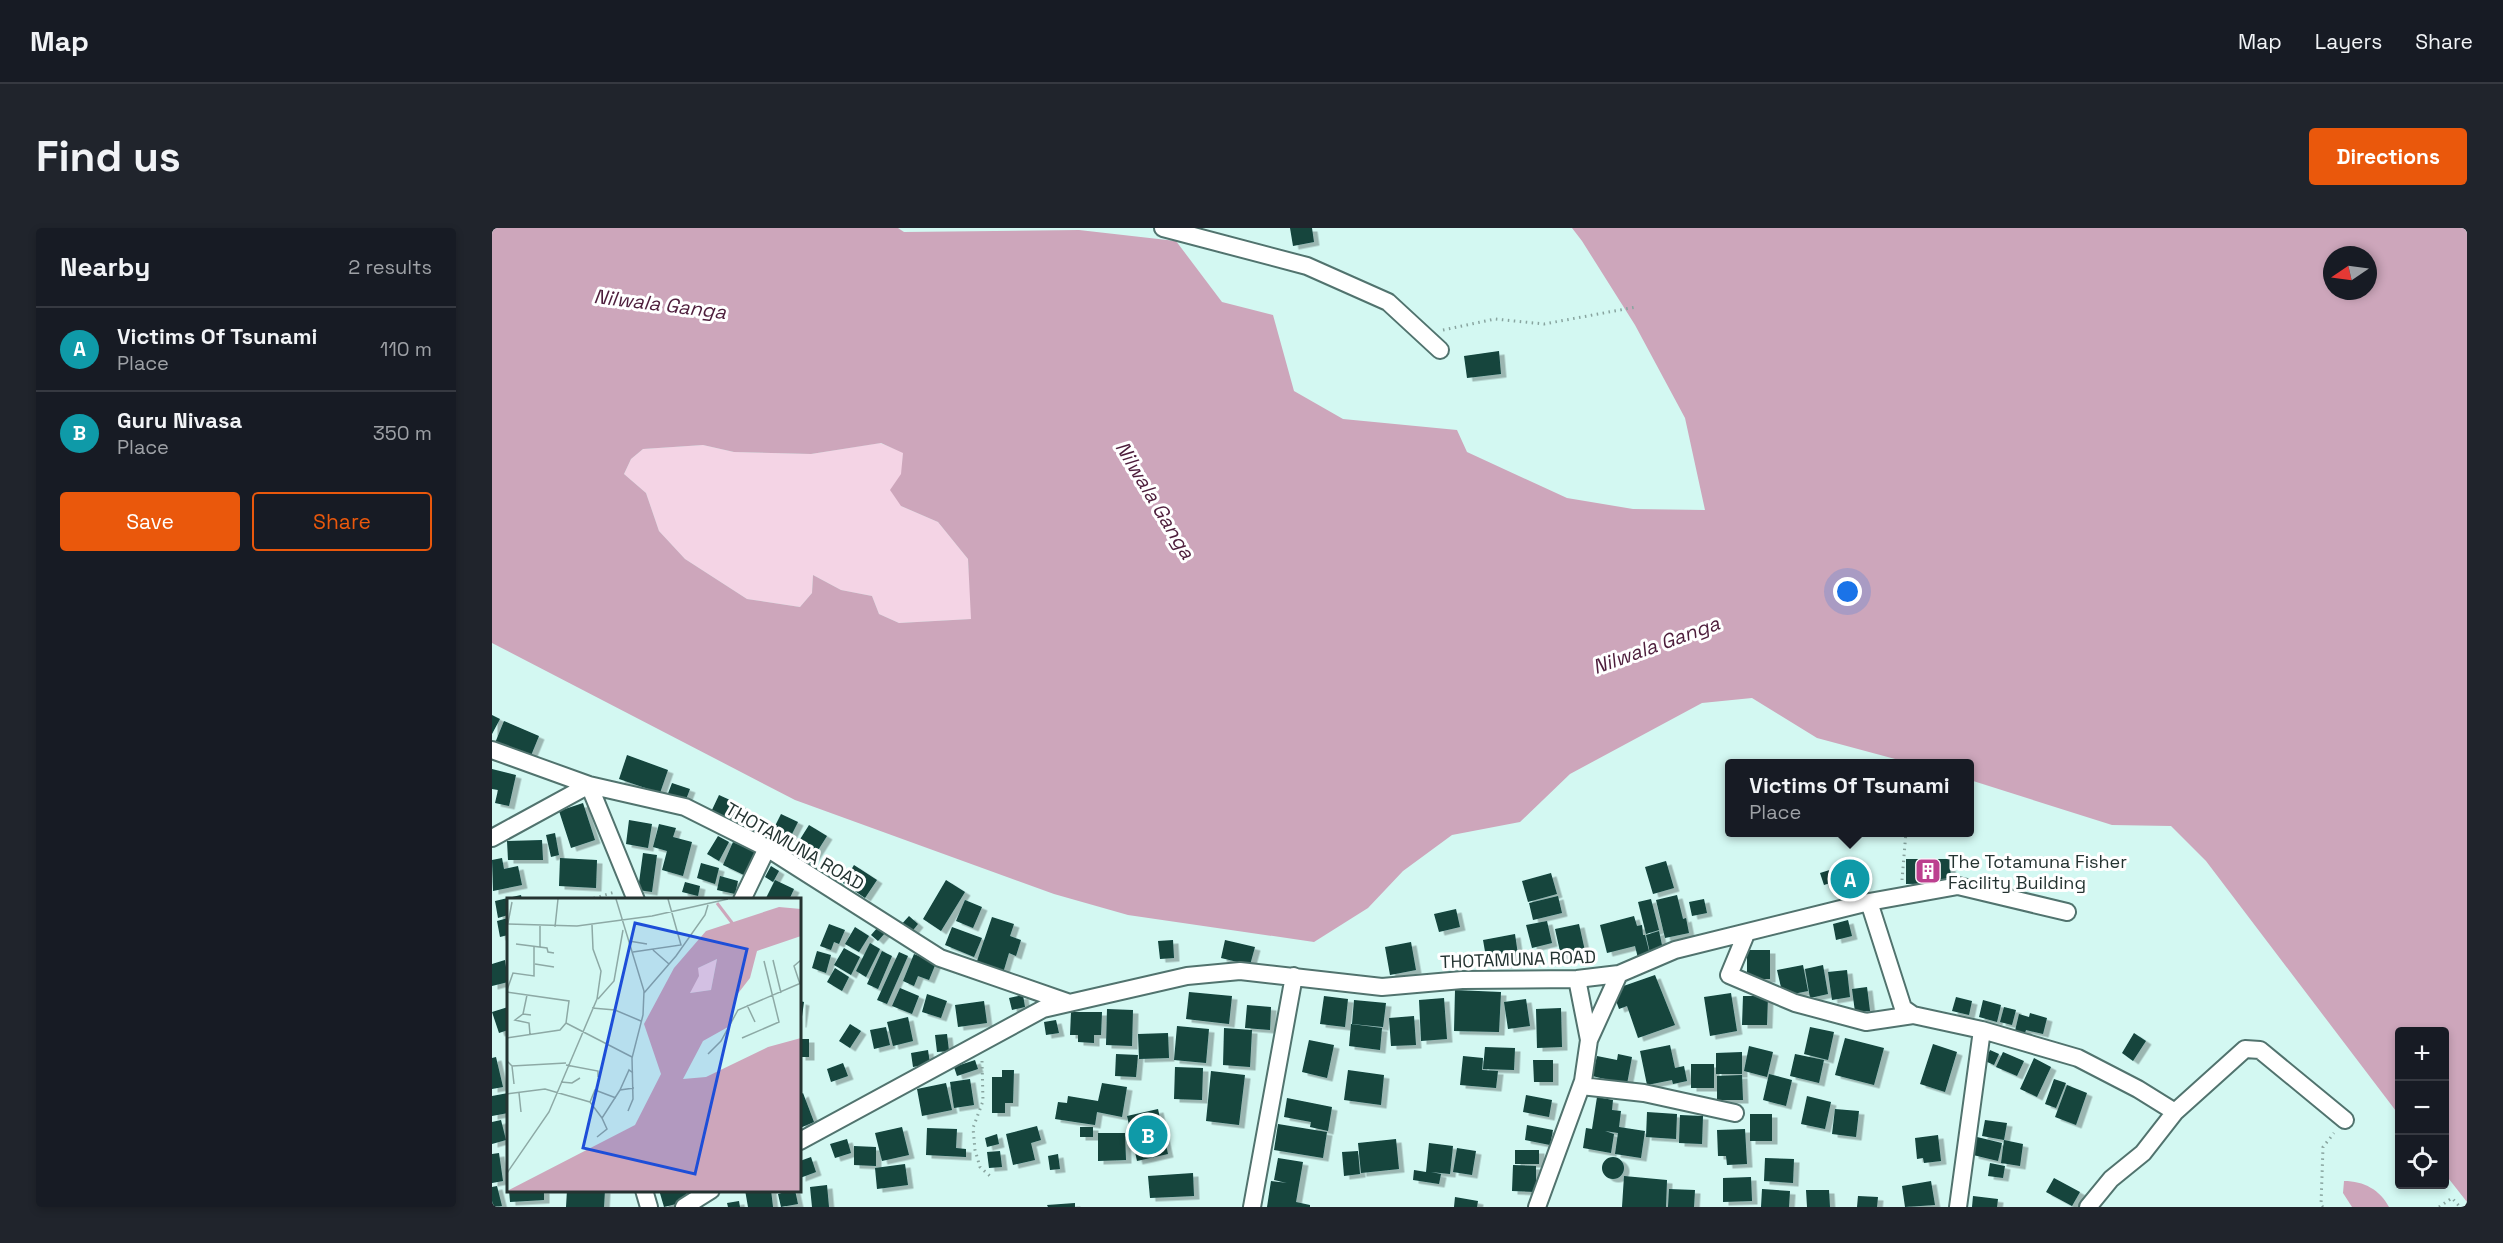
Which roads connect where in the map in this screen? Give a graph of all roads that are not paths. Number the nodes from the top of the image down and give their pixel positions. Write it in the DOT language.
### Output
graph roads {
  1 [pos="1163,228"];
  2 [pos="1440,350"];
  3 [pos="492,750"];
  4 [pos="589,785"];
  5 [pos="492,838"];
  6 [pos="767,848"];
  7 [pos="633,893"];
  8 [pos="743,898"];
  9 [pos="1869,902"];
  10 [pos="2067,912"];
  11 [pos="1746,934"];
  12 [pos="1619,974"];
  13 [pos="1294,976"];
  14 [pos="1577,979"];
  15 [pos="1067,1002"];
  16 [pos="1913,1015"];
  17 [pos="1982,1030"];
  18 [pos="1589,1040"];
  19 [pos="1581,1086"];
  20 [pos="2175,1112"];
  21 [pos="1735,1113"];
  22 [pos="2345,1120"];
  23 [pos="801,1140"];
  24 [pos="644,1192"];
  25 [pos="709,1192"];
  26 [pos="649,1207"];
  27 [pos="684,1207"];
  28 [pos="1252,1207"];
  29 [pos="1537,1207"];
  30 [pos="1958,1207"];
  31 [pos="2088,1207"];
  1 -- 2 [label="street"];
  3 -- 4 [label="street, THOTAMUNA ROAD"];
  4 -- 5 [label="street"];
  4 -- 6 [label="street, THOTAMUNA ROAD"];
  4 -- 7 [label="street"];
  6 -- 8 [label="street"];
  6 -- 15 [label="street, THOTAMUNA ROAD"];
  9 -- 10 [label="street, THOTAMUNA ROAD"];
  9 -- 11 [label="street, THOTAMUNA ROAD"];
  9 -- 16 [label="street"];
  11 -- 12 [label="street, THOTAMUNA ROAD"];
  11 -- 16 [label="street"];
  12 -- 14 [label="street, THOTAMUNA ROAD"];
  12 -- 18 [label="street"];
  13 -- 14 [label="street, THOTAMUNA ROAD"];
  13 -- 15 [label="street, THOTAMUNA ROAD"];
  13 -- 28 [label="street"];
  14 -- 18 [label="street"];
  15 -- 23 [label="street, THOTAMUNA ROAD"];
  16 -- 17 [label="street"];
  17 -- 20 [label="street"];
  17 -- 30 [label="street"];
  18 -- 19 [label="street"];
  19 -- 21 [label="street"];
  19 -- 29 [label="street"];
  20 -- 22 [label="street"];
  20 -- 31 [label="street"];
  24 -- 26 [label="street"];
  25 -- 27 [label="street"];
}
